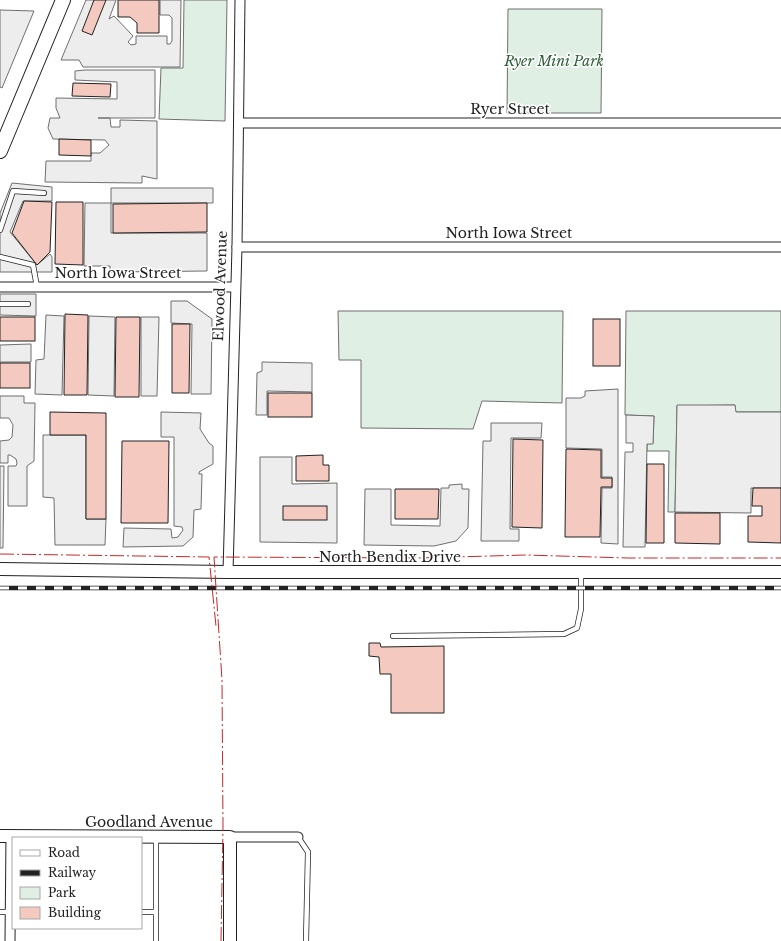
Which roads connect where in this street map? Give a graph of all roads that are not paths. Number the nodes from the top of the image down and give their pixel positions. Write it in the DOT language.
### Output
graph roads {
  1 [pos="63,0"];
  2 [pos="240,0"];
  3 [pos="239,123"];
  4 [pos="781,123"];
  5 [pos="0,150"];
  6 [pos="44,194"];
  7 [pos="1,226"];
  8 [pos="781,247"];
  9 [pos="237,248"];
  10 [pos="0,257"];
  11 [pos="0,287"];
  12 [pos="37,287"];
  13 [pos="235,287"];
  14 [pos="0,304"];
  15 [pos="28,304"];
  16 [pos="0,569"];
  17 [pos="228,572"];
  18 [pos="581,572"];
  19 [pos="781,572"];
  20 [pos="393,636"];
  21 [pos="5,836"];
  22 [pos="156,837"];
  23 [pos="230,837"];
  24 [pos="298,838"];
  25 [pos="0,912"];
  26 [pos="11,912"];
  27 [pos="142,912"];
  28 [pos="156,912"];
  29 [pos="10,941"];
  30 [pos="156,941"];
  31 [pos="230,941"];
  32 [pos="306,941"];
  1 -- 5 [label="main road"];
  2 -- 3 [label="street, Elwood Avenue"];
  3 -- 4 [label="street, Ryer Street"];
  3 -- 9 [label="street, Elwood Avenue"];
  6 -- 7 [label="lane"];
  8 -- 9 [label="street, North Iowa Street"];
  9 -- 13 [label="street, Elwood Avenue"];
  10 -- 12 [label="lane"];
  11 -- 12 [label="street, North Iowa Street"];
  12 -- 13 [label="street, North Iowa Street"];
  13 -- 17 [label="street, Elwood Avenue"];
  14 -- 15 [label="lane"];
  16 -- 17 [label="street, North Bendix Drive"];
  17 -- 18 [label="street, North Bendix Drive"];
  18 -- 19 [label="street, North Bendix Drive"];
  18 -- 20 [label="lane"];
  21 -- 22 [label="street, Goodland Avenue"];
  21 -- 26 [label="street"];
  22 -- 23 [label="street, Goodland Avenue"];
  22 -- 28 [label="lane"];
  23 -- 24 [label="street, Goodland Avenue"];
  23 -- 31 [label="street"];
  24 -- 32 [label="lane"];
  25 -- 26 [label="lane"];
  26 -- 29 [label="street"];
  27 -- 28 [label="lane"];
  28 -- 30 [label="lane"];
}
